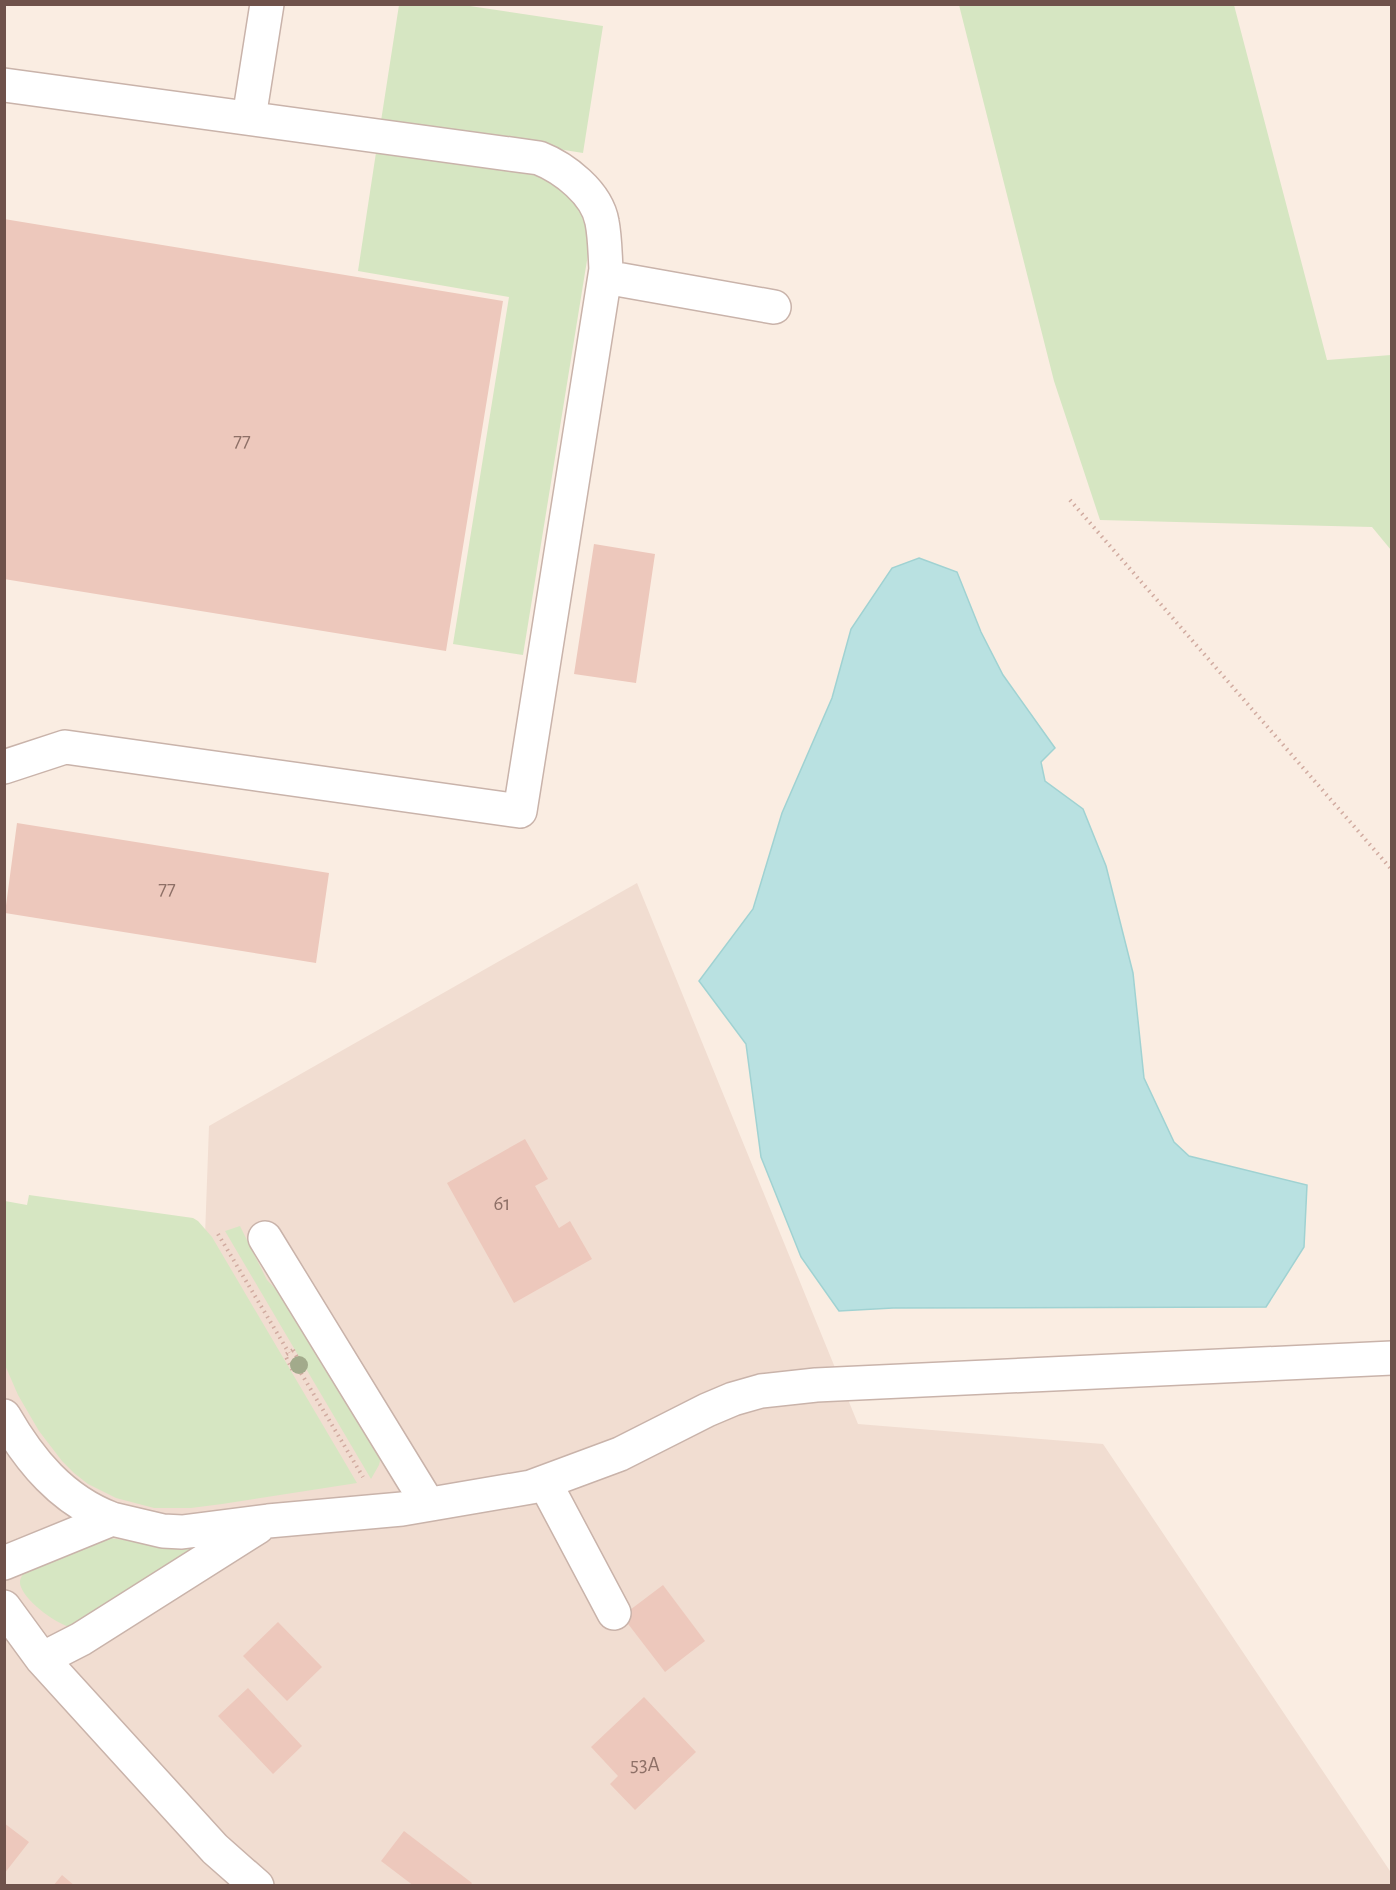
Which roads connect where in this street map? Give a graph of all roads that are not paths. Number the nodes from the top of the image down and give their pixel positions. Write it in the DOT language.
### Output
graph roads {
  1 [pos="267,4"];
  2 [pos="4,85"];
  3 [pos="249,118"];
  4 [pos="605,277"];
  5 [pos="774,307"];
  6 [pos="4,767"];
  7 [pos="265,1238"];
  8 [pos="1392,1358"];
  9 [pos="4,1416"];
  10 [pos="545,1483"];
  11 [pos="428,1504"];
  12 [pos="112,1519"];
  13 [pos="268,1521"];
  14 [pos="4,1563"];
  15 [pos="4,1607"];
  16 [pos="614,1613"];
  17 [pos="42,1659"];
  18 [pos="257,1886"];
  1 -- 3 [label="street"];
  2 -- 3 [label="street"];
  3 -- 4 [label="street"];
  4 -- 5 [label="street"];
  4 -- 6 [label="street"];
  7 -- 11 [label="street"];
  8 -- 10 [label="street"];
  9 -- 12 [label="street"];
  10 -- 11 [label="street"];
  10 -- 16 [label="street"];
  11 -- 13 [label="street"];
  12 -- 13 [label="street"];
  12 -- 14 [label="street"];
  13 -- 17 [label="street"];
  15 -- 17 [label="street"];
  17 -- 18 [label="street"];
}
